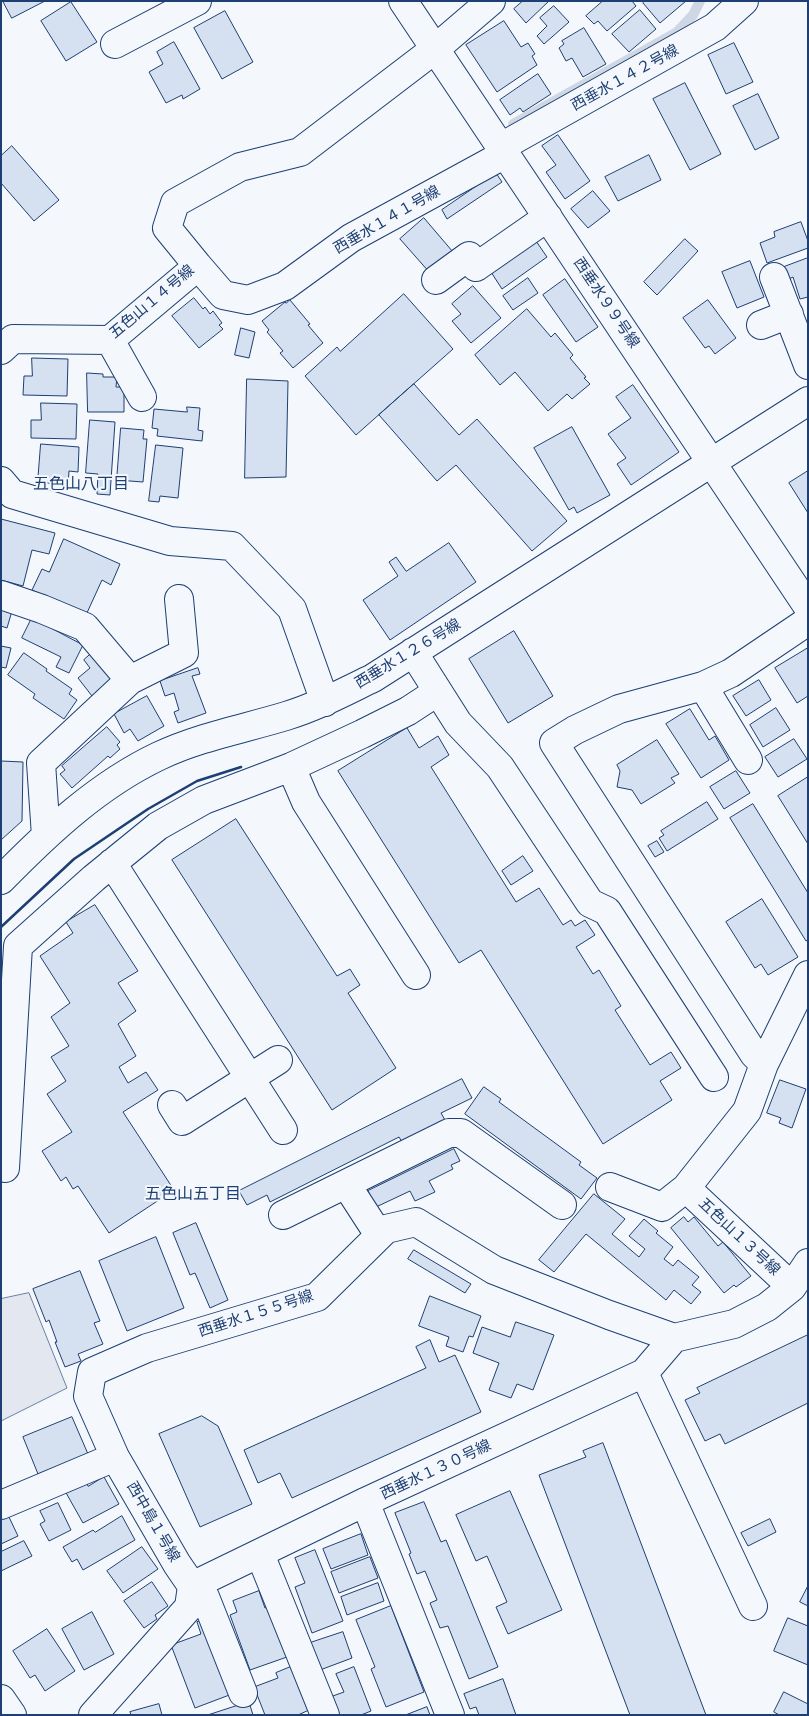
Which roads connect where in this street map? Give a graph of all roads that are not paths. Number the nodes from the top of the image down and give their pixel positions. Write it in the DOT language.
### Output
graph roads {
  1 [pos="196,1"];
  2 [pos="403,1"];
  3 [pos="491,1"];
  4 [pos="744,1"];
  5 [pos="116,44"];
  6 [pos="435,49"];
  7 [pos="503,151"];
  8 [pos="548,217"];
  9 [pos="198,266"];
  10 [pos="774,277"];
  11 [pos="436,280"];
  12 [pos="788,314"];
  13 [pos="761,326"];
  14 [pos="110,340"];
  15 [pos="1,350"];
  16 [pos="808,365"];
  17 [pos="142,398"];
  18 [pos="808,401"];
  19 [pos="713,462"];
  20 [pos="1,481"];
  21 [pos="1,595"];
  22 [pos="179,599"];
  23 [pos="808,607"];
  24 [pos="808,621"];
  25 [pos="413,652"];
  26 [pos="130,680"];
  27 [pos="703,686"];
  28 [pos="437,692"];
  29 [pos="325,702"];
  30 [pos="748,760"];
  31 [pos="290,767"];
  32 [pos="46,836"];
  33 [pos="112,864"];
  34 [pos="1,880"];
  35 [pos="416,974"];
  36 [pos="808,975"];
  37 [pos="278,1060"];
  38 [pos="764,1064"];
  39 [pos="714,1077"];
  40 [pos="250,1078"];
  41 [pos="172,1105"];
  42 [pos="283,1130"];
  43 [pos="5,1168"];
  44 [pos="346,1184"];
  45 [pos="610,1187"];
  46 [pos="686,1188"];
  47 [pos="562,1204"];
  48 [pos="283,1215"];
  49 [pos="379,1235"];
  50 [pos="808,1263"];
  51 [pos="792,1287"];
  52 [pos="674,1338"];
  53 [pos="644,1373"];
  54 [pos="115,1457"];
  55 [pos="365,1502"];
  56 [pos="1,1504"];
  57 [pos="260,1554"];
  58 [pos="192,1586"];
  59 [pos="752,1606"];
  60 [pos="243,1693"];
  61 [pos="1,1699"];
  62 [pos="104,1710"];
  63 [pos="12,1715"];
  64 [pos="325,1715"];
  65 [pos="450,1715"];
  1 -- 5 [label="street"];
  2 -- 6 [label="street, 西垂水９９号線"];
  3 -- 6 [label="street"];
  4 -- 7 [label="street, 西垂水１４２号線"];
  6 -- 7 [label="street, 西垂水９９号線"];
  6 -- 9 [label="street, 五色山１４号線"];
  7 -- 8 [label="street, 西垂水９９号線"];
  7 -- 9 [label="street, 西垂水１４１号線"];
  8 -- 11 [label="street"];
  8 -- 19 [label="street, 西垂水９９号線"];
  9 -- 14 [label="street, 五色山１４号線"];
  10 -- 12 [label="street"];
  12 -- 13 [label="street"];
  12 -- 16 [label="street"];
  14 -- 15 [label="street, 五色山１４号線"];
  14 -- 17 [label="street"];
  18 -- 19 [label="street, 西垂水１２６号線"];
  19 -- 23 [label="street, 西垂水９９号線"];
  19 -- 25 [label="street, 西垂水１２６号線"];
  20 -- 29 [label="street"];
  21 -- 26 [label="street"];
  22 -- 26 [label="street"];
  24 -- 27 [label="street"];
  25 -- 28 [label="street"];
  25 -- 29 [label="street, 西垂水１２６号線"];
  26 -- 32 [label="street"];
  27 -- 30 [label="street"];
  27 -- 38 [label="street"];
  28 -- 31 [label="street"];
  28 -- 39 [label="street"];
  29 -- 32 [label="street, 西垂水１２６号線"];
  31 -- 33 [label="street"];
  31 -- 35 [label="street"];
  32 -- 34 [label="street, 西垂水１２６号線"];
  33 -- 40 [label="street"];
  33 -- 43 [label="street"];
  36 -- 38 [label="street"];
  37 -- 40 [label="street"];
  38 -- 46 [label="street"];
  40 -- 41 [label="street"];
  40 -- 42 [label="street"];
  44 -- 47 [label="street"];
  44 -- 48 [label="street"];
  44 -- 49 [label="street"];
  45 -- 46 [label="street"];
  46 -- 51 [label="street, 五色山１３号線"];
  49 -- 52 [label="street, 西垂水１５５号線"];
  49 -- 54 [label="street, 西垂水１５５号線"];
  50 -- 51 [label="street"];
  51 -- 52 [label="street"];
  52 -- 53 [label="street, 西垂水１３０号線"];
  53 -- 55 [label="street, 西垂水１３０号線"];
  53 -- 59 [label="street"];
  54 -- 56 [label="street"];
  54 -- 58 [label="street, 西中島１号線"];
  55 -- 57 [label="street, 西垂水１３０号線"];
  55 -- 65 [label="street"];
  57 -- 58 [label="street, 西垂水１３０号線"];
  57 -- 64 [label="street"];
  58 -- 60 [label="street, 西中島１号線"];
  58 -- 62 [label="street"];
  61 -- 63 [label="street"];
}
